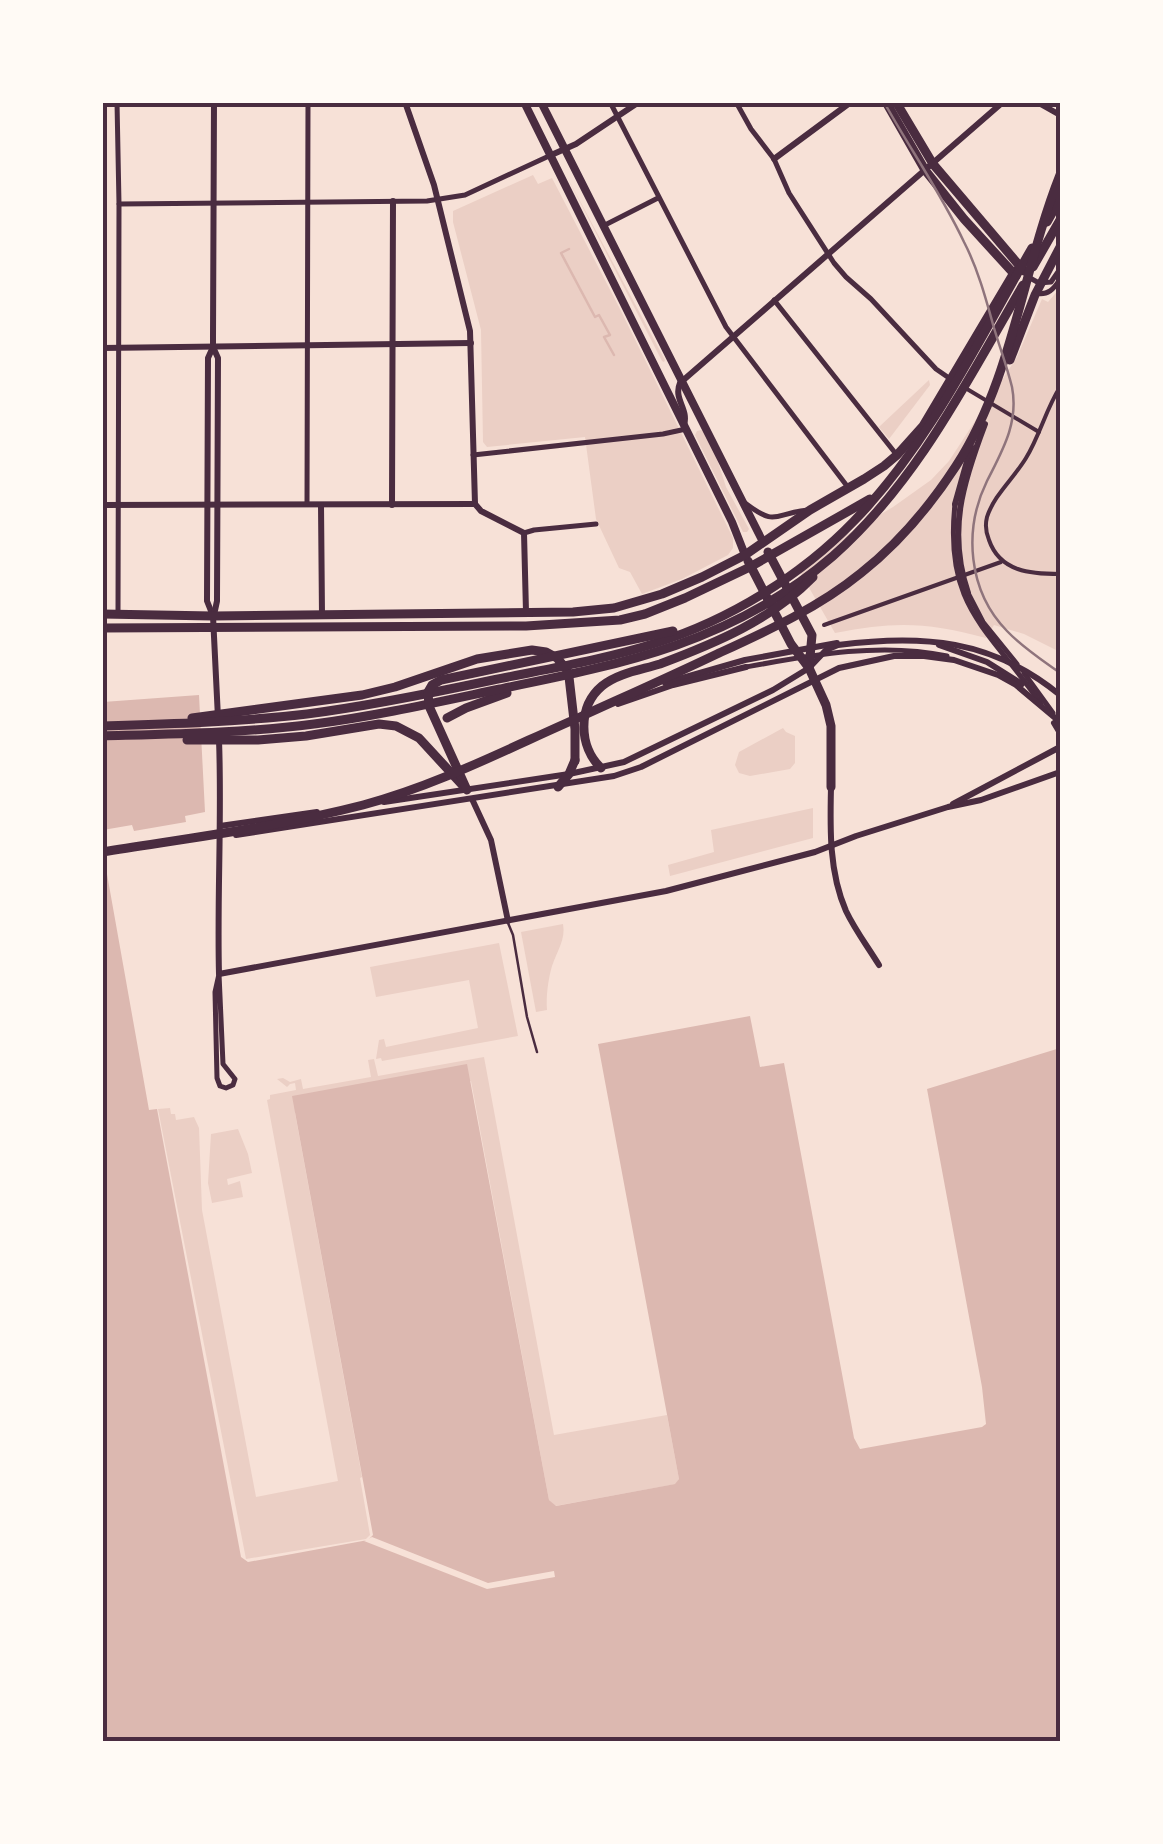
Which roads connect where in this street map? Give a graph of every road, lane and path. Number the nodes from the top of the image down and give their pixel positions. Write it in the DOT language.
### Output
graph roads {
  1 [pos="117,102"];
  2 [pos="214,102"];
  3 [pos="308,102"];
  4 [pos="404,102"];
  5 [pos="524,102"];
  6 [pos="541,102"];
  7 [pos="610,102"];
  8 [pos="640,102"];
  9 [pos="736,102"];
  10 [pos="851,102"];
  11 [pos="886,102"];
  12 [pos="896,102"];
  13 [pos="1003,102"];
  14 [pos="1038,102"];
  15 [pos="1060,115"];
  16 [pos="618,117"];
  17 [pos="564,149"];
  18 [pos="549,156"];
  19 [pos="774,159"];
  20 [pos="929,167"];
  21 [pos="1060,175"];
  22 [pos="1060,197"];
  23 [pos="659,198"];
  24 [pos="438,200"];
  25 [pos="308,202"];
  26 [pos="392,202"];
  27 [pos="214,203"];
  28 [pos="119,204"];
  29 [pos="1060,222"];
  30 [pos="602,226"];
  31 [pos="1060,246"];
  32 [pos="828,254"];
  33 [pos="1016,269"];
  34 [pos="1060,269"];
  35 [pos="1060,279"];
  36 [pos="1028,282"];
  37 [pos="774,300"];
  38 [pos="733,337"];
  39 [pos="472,342"];
  40 [pos="394,345"];
  41 [pos="306,346"];
  42 [pos="213,347"];
  43 [pos="102,348"];
  44 [pos="118,348"];
  45 [pos="950,378"];
  46 [pos="684,384"];
  47 [pos="1060,387"];
  48 [pos="967,389"];
  49 [pos="983,423"];
  50 [pos="685,427"];
  51 [pos="1039,432"];
  52 [pos="473,455"];
  53 [pos="897,455"];
  54 [pos="849,488"];
  55 [pos="742,501"];
  56 [pos="218,504"];
  57 [pos="476,504"];
  58 [pos="955,504"];
  59 [pos="102,505"];
  60 [pos="118,505"];
  61 [pos="207,505"];
  62 [pos="308,505"];
  63 [pos="321,505"];
  64 [pos="392,505"];
  65 [pos="810,510"];
  66 [pos="596,524"];
  67 [pos="524,534"];
  68 [pos="764,542"];
  69 [pos="745,554"];
  70 [pos="769,554"];
  71 [pos="832,556"];
  72 [pos="1001,562"];
  73 [pos="750,566"];
  74 [pos="1060,574"];
  75 [pos="968,593"];
  76 [pos="742,605"];
  77 [pos="526,612"];
  78 [pos="102,614"];
  79 [pos="118,615"];
  80 [pos="322,615"];
  81 [pos="213,616"];
  82 [pos="824,625"];
  83 [pos="102,628"];
  84 [pos="214,628"];
  85 [pos="746,667"];
  86 [pos="808,668"];
  87 [pos="577,674"];
  88 [pos="815,681"];
  89 [pos="638,691"];
  90 [pos="1060,692"];
  91 [pos="607,708"];
  92 [pos="1050,708"];
  93 [pos="447,718"];
  94 [pos="1058,723"];
  95 [pos="102,726"];
  96 [pos="580,729"];
  97 [pos="122,731"];
  98 [pos="1060,734"];
  99 [pos="102,736"];
  100 [pos="581,743"];
  101 [pos="1060,747"];
  102 [pos="590,757"];
  103 [pos="575,761"];
  104 [pos="602,768"];
  105 [pos="1060,772"];
  106 [pos="568,774"];
  107 [pos="558,786"];
  108 [pos="831,787"];
  109 [pos="470,795"];
  110 [pos="948,807"];
  111 [pos="220,826"];
  112 [pos="219,838"];
  113 [pos="831,846"];
  114 [pos="102,853"];
  115 [pos="508,922"];
  116 [pos="878,965"];
  117 [pos="218,974"];
  118 [pos="537,1052"];
  1 -- 28 [label="street"];
  2 -- 27 [label="street"];
  3 -- 25 [label="street"];
  4 -- 24 [label="street"];
  5 -- 18 [label="main road"];
  6 -- 17 [label="main road"];
  7 -- 16 [label="street"];
  8 -- 16 [label="street"];
  9 -- 19 [label="street"];
  10 -- 19 [label="street"];
  11 -- 20 [label="highway"];
  12 -- 20 [label="highway"];
  13 -- 20 [label="street"];
  14 -- 15 [label="street"];
  16 -- 17 [label="street"];
  16 -- 23 [label="street"];
  17 -- 18 [label="street"];
  17 -- 30 [label="main road"];
  18 -- 24 [label="street"];
  18 -- 50 [label="main road"];
  19 -- 32 [label="street"];
  20 -- 32 [label="street"];
  20 -- 33 [label="highway"];
  21 -- 49 [label="highway"];
  22 -- 33 [label="main road"];
  22 -- 76 [label="highway"];
  23 -- 30 [label="street"];
  23 -- 38 [label="street"];
  24 -- 26 [label="street"];
  24 -- 39 [label="street"];
  25 -- 26 [label="street"];
  25 -- 27 [label="street"];
  25 -- 41 [label="street"];
  26 -- 40 [label="street"];
  27 -- 28 [label="street"];
  27 -- 42 [label="street"];
  28 -- 44 [label="street"];
  29 -- 36 [label="main road"];
  29 -- 71 [label="highway"];
  30 -- 46 [label="main road"];
  31 -- 49 [label="highway"];
  32 -- 37 [label="street"];
  32 -- 45 [label="street"];
  33 -- 36 [label="highway"];
  33 -- 45 [label="highway"];
  34 -- 36 [label="street"];
  35 -- 36 [label="street"];
  36 -- 48 [label="highway"];
  37 -- 38 [label="street"];
  37 -- 53 [label="street"];
  38 -- 46 [label="street"];
  38 -- 54 [label="street"];
  39 -- 40 [label="street"];
  39 -- 52 [label="street"];
  40 -- 41 [label="street"];
  40 -- 64 [label="street"];
  41 -- 42 [label="street"];
  41 -- 62 [label="street"];
  42 -- 44 [label="street"];
  42 -- 56 [label="street"];
  42 -- 61 [label="street"];
  43 -- 44 [label="street"];
  44 -- 60 [label="street"];
  45 -- 48 [label="street"];
  45 -- 53 [label="highway"];
  46 -- 50 [label="main road"];
  46 -- 55 [label="main road"];
  47 -- 51 [label="street"];
  48 -- 51 [label="street"];
  48 -- 70 [label="highway"];
  49 -- 58 [label="street"];
  49 -- 75 [label="street"];
  49 -- 89 [label="highway"];
  49 -- 91 [label="highway"];
  50 -- 52 [label="street"];
  50 -- 69 [label="main road"];
  51 -- 72 [label="street"];
  52 -- 57 [label="street"];
  53 -- 54 [label="highway"];
  54 -- 65 [label="highway"];
  55 -- 65 [label="street"];
  55 -- 68 [label="main road"];
  56 -- 61 [label="street"];
  56 -- 62 [label="street"];
  56 -- 81 [label="street"];
  57 -- 64 [label="street"];
  57 -- 67 [label="street"];
  58 -- 94 [label="street"];
  59 -- 60 [label="street"];
  60 -- 61 [label="street"];
  60 -- 79 [label="street"];
  61 -- 81 [label="street"];
  62 -- 63 [label="street"];
  63 -- 64 [label="street"];
  63 -- 80 [label="street"];
  65 -- 68 [label="highway"];
  66 -- 67 [label="street"];
  67 -- 77 [label="street"];
  68 -- 69 [label="highway"];
  68 -- 70 [label="highway"];
  69 -- 73 [label="highway"];
  69 -- 77 [label="highway"];
  70 -- 73 [label="highway"];
  70 -- 86 [label="highway"];
  71 -- 87 [label="highway"];
  71 -- 96 [label="highway"];
  72 -- 74 [label="street"];
  72 -- 82 [label="street"];
  73 -- 84 [label="highway"];
  73 -- 86 [label="highway"];
  75 -- 92 [label="street"];
  76 -- 97 [label="highway"];
  76 -- 109 [label="highway"];
  77 -- 80 [label="highway"];
  78 -- 79 [label="highway"];
  79 -- 81 [label="highway"];
  80 -- 81 [label="highway"];
  81 -- 84 [label="street"];
  83 -- 84 [label="highway"];
  84 -- 111 [label="street"];
  85 -- 91 [label="street"];
  85 -- 94 [label="street"];
  86 -- 88 [label="highway"];
  86 -- 90 [label="street"];
  86 -- 104 [label="street"];
  87 -- 93 [label="highway"];
  87 -- 97 [label="highway"];
  88 -- 94 [label="street"];
  88 -- 107 [label="street"];
  88 -- 108 [label="highway"];
  89 -- 92 [label="street"];
  89 -- 114 [label="highway"];
  91 -- 114 [label="highway"];
  92 -- 94 [label="street"];
  94 -- 98 [label="street"];
  95 -- 97 [label="highway"];
  96 -- 97 [label="highway"];
  96 -- 100 [label="highway"];
  96 -- 102 [label="highway"];
  96 -- 103 [label="highway"];
  97 -- 99 [label="highway"];
  97 -- 109 [label="highway"];
  100 -- 102 [label="highway"];
  100 -- 103 [label="highway"];
  101 -- 110 [label="street"];
  102 -- 104 [label="highway"];
  103 -- 106 [label="highway"];
  104 -- 106 [label="street"];
  105 -- 110 [label="street"];
  106 -- 107 [label="highway"];
  106 -- 109 [label="street"];
  107 -- 109 [label="street"];
  108 -- 113 [label="street"];
  109 -- 111 [label="street"];
  109 -- 112 [label="street"];
  109 -- 115 [label="street"];
  110 -- 113 [label="street"];
  111 -- 112 [label="street"];
  112 -- 117 [label="street"];
  113 -- 115 [label="street"];
  113 -- 116 [label="street"];
  115 -- 117 [label="street"];
  115 -- 118 [label="lane"];
  117 -- 117 [label="street"];
}
